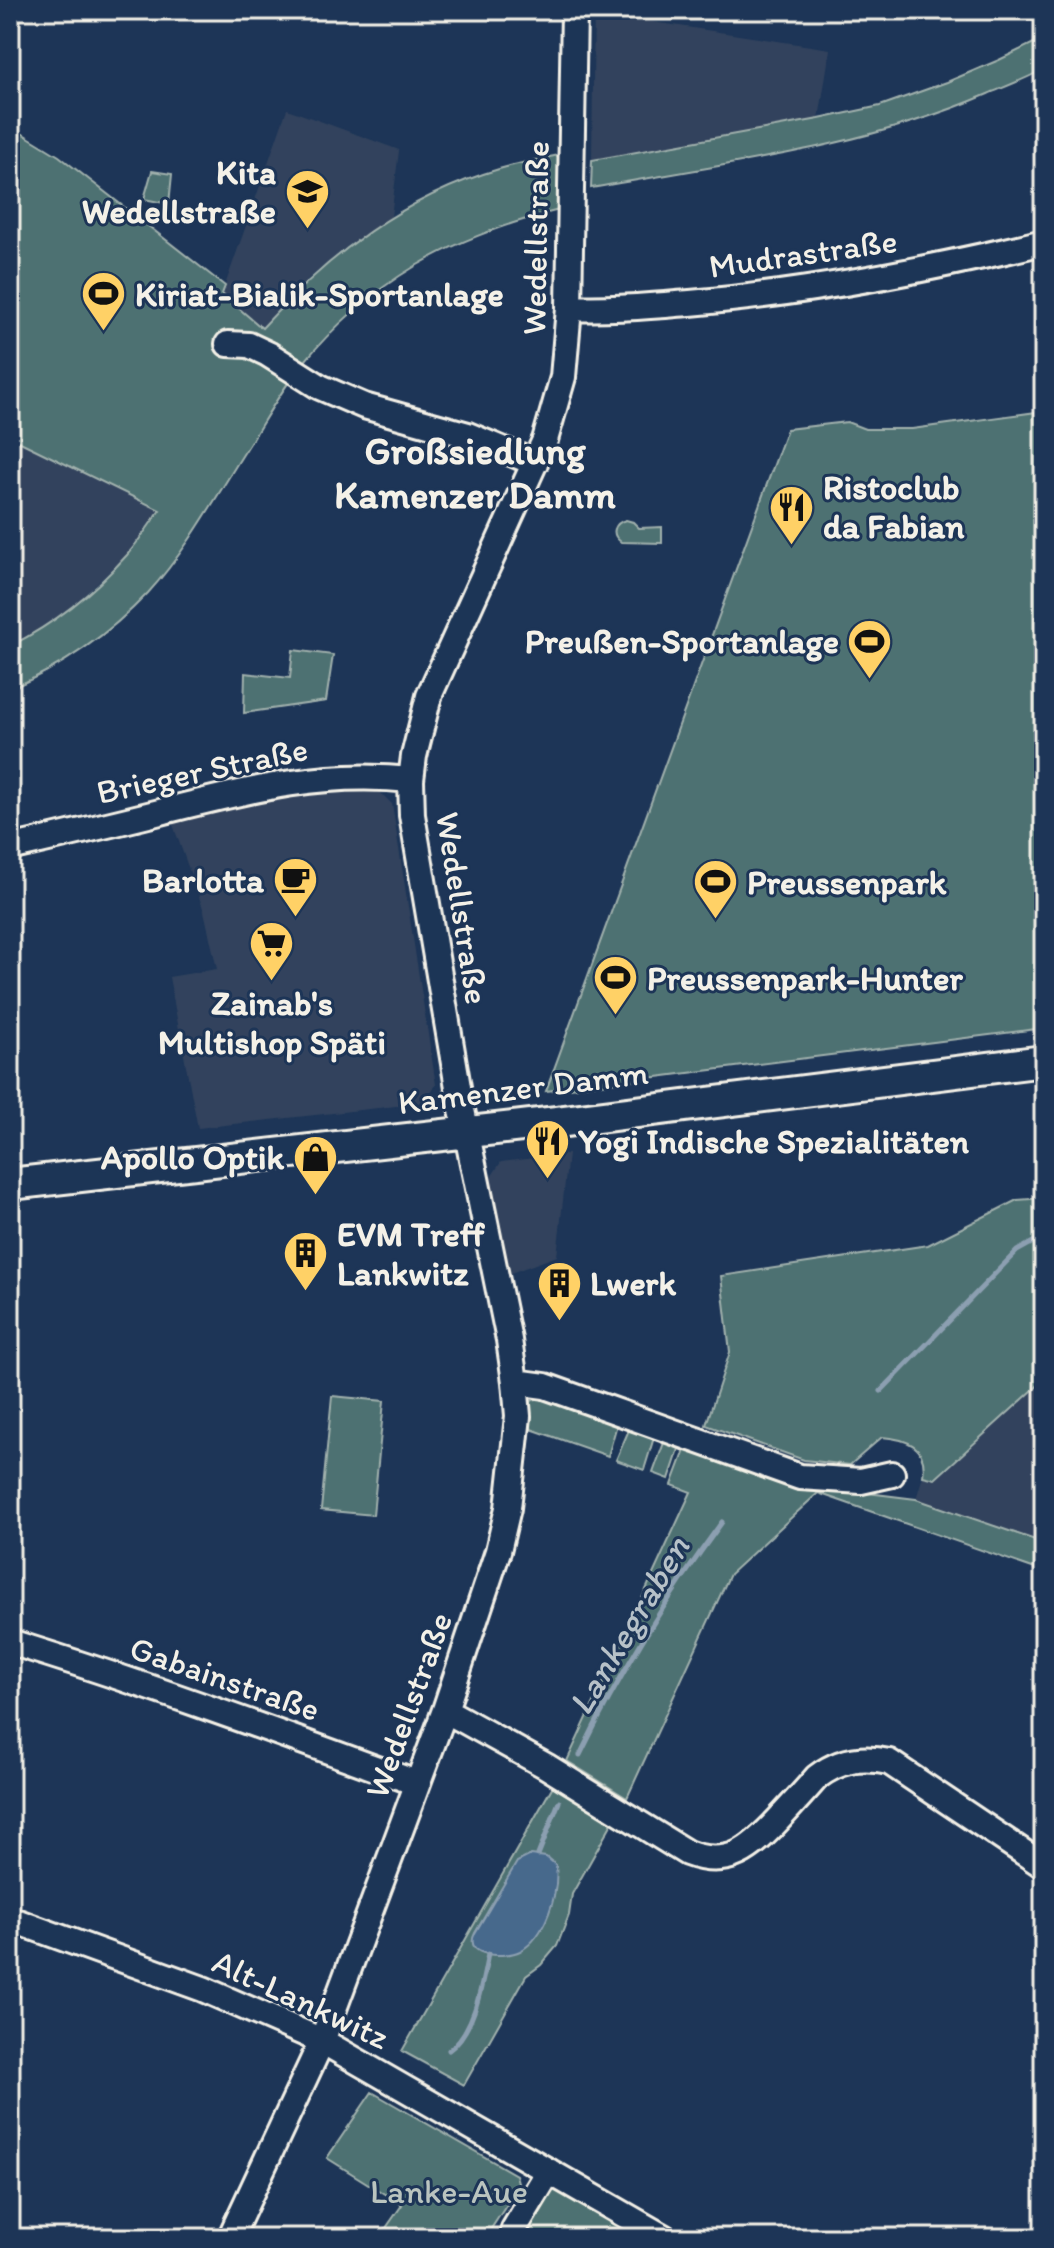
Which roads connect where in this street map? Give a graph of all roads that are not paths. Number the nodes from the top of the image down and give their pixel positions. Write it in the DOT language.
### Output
graph roads {
  1 [pos="574,10"];
  2 [pos="1044,242"];
  3 [pos="569,308"];
  4 [pos="228,344"];
  5 [pos="535,463"];
  6 [pos="411,780"];
  7 [pos="10,848"];
  8 [pos="1044,1061"];
  9 [pos="466,1133"];
  10 [pos="10,1184"];
  11 [pos="515,1382"];
  12 [pos="892,1474"];
  13 [pos="10,1642"];
  14 [pos="445,1710"];
  15 [pos="416,1783"];
  16 [pos="1044,1866"];
  17 [pos="10,1919"];
  18 [pos="322,2041"];
  19 [pos="549,2171"];
  20 [pos="230,2238"];
  21 [pos="511,2238"];
  22 [pos="665,2238"];
  1 -- 3 [label="street, Wedellstraße"];
  2 -- 3 [label="street, Mudrastraße"];
  3 -- 5 [label="street, Wedellstraße"];
  4 -- 5 [label="street"];
  5 -- 6 [label="street, Wedellstraße"];
  6 -- 7 [label="street, Brieger Straße"];
  6 -- 9 [label="street, Wedellstraße"];
  8 -- 9 [label="main road, Kamenzer Damm"];
  9 -- 10 [label="main road, Kamenzer Damm"];
  9 -- 11 [label="street, Wedellstraße"];
  11 -- 12 [label="street"];
  11 -- 14 [label="street, Wedellstraße"];
  13 -- 15 [label="street, Gabainstraße"];
  14 -- 15 [label="street, Wedellstraße"];
  14 -- 16 [label="street"];
  15 -- 18 [label="street, Wedellstraße"];
  17 -- 18 [label="street, Alt-Lankwitz"];
  18 -- 19 [label="street, Alt-Lankwitz"];
  18 -- 20 [label="street, Wedellstraße"];
  19 -- 21 [label="street"];
  19 -- 22 [label="street, Alt-Lankwitz"];
}
